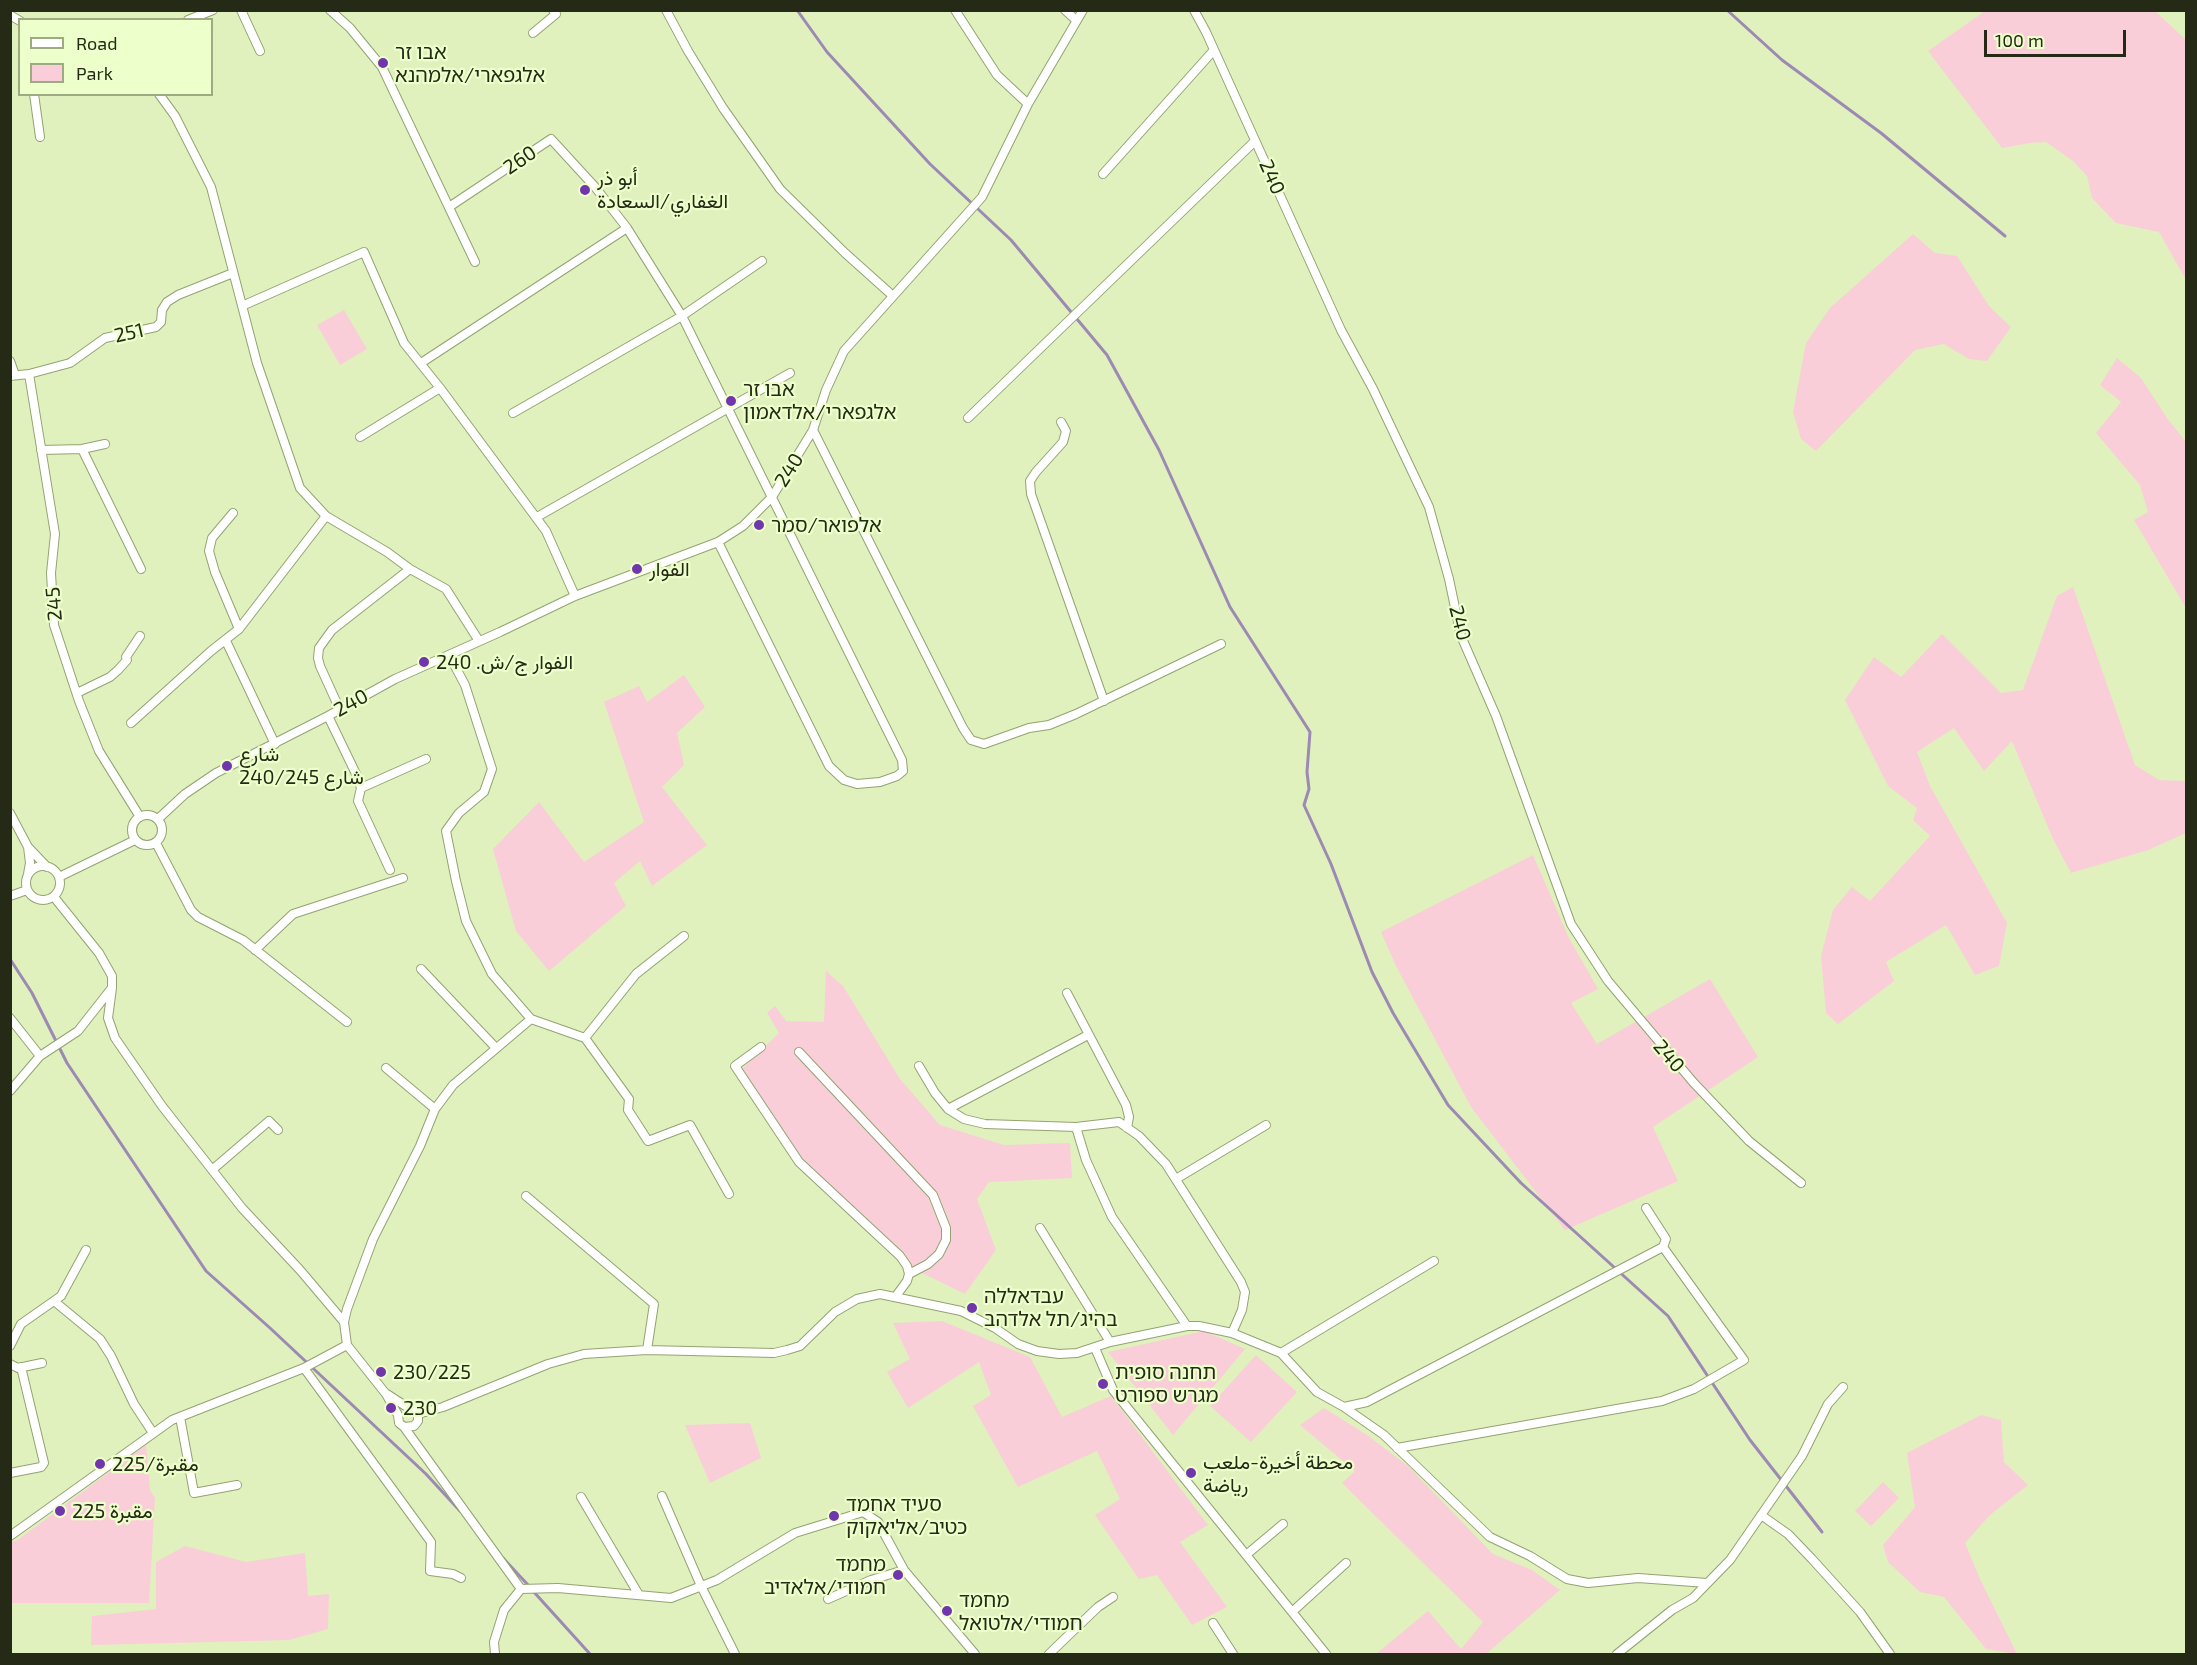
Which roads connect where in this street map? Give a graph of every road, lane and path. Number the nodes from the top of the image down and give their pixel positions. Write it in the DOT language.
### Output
graph roads {
  1 [pos="213,10"];
  2 [pos="241,10"];
  3 [pos="330,10"];
  4 [pos="554,10"];
  5 [pos="666,10"];
  6 [pos="956,10"];
  7 [pos="1065,10"];
  8 [pos="1083,10"];
  9 [pos="1194,10"];
  10 [pos="193,18"];
  11 [pos="1076,20"];
  12 [pos="533,33"];
  13 [pos="1214,50"];
  14 [pos="260,51"];
  15 [pos="34,96"];
  16 [pos="162,96"];
  17 [pos="1028,104"];
  18 [pos="40,137"];
  19 [pos="1255,141"];
  20 [pos="1103,174"];
  21 [pos="449,207"];
  22 [pos="627,228"];
  23 [pos="762,261"];
  24 [pos="475,262"];
  25 [pos="233,273"];
  26 [pos="893,296"];
  27 [pos="242,306"];
  28 [pos="682,316"];
  29 [pos="10,361"];
  30 [pos="421,363"];
  31 [pos="790,373"];
  32 [pos="29,374"];
  33 [pos="13,376"];
  34 [pos="440,388"];
  35 [pos="729,408"];
  36 [pos="513,413"];
  37 [pos="968,418"];
  38 [pos="1061,422"];
  39 [pos="813,430"];
  40 [pos="360,437"];
  41 [pos="105,444"];
  42 [pos="82,448"];
  43 [pos="41,450"];
  44 [pos="771,497"];
  45 [pos="233,513"];
  46 [pos="326,516"];
  47 [pos="537,518"];
  48 [pos="718,542"];
  49 [pos="141,569"];
  50 [pos="410,569"];
  51 [pos="575,596"];
  52 [pos="240,629"];
  53 [pos="141,636"];
  54 [pos="226,641"];
  55 [pos="478,641"];
  56 [pos="1221,644"];
  57 [pos="449,655"];
  58 [pos="77,693"];
  59 [pos="1104,701"];
  60 [pos="340,710"];
  61 [pos="328,716"];
  62 [pos="131,723"];
  63 [pos="275,744"];
  64 [pos="426,759"];
  65 [pos="361,788"];
  66 [pos="10,813"];
  67 [pos="140,817"];
  68 [pos="158,819"];
  69 [pos="135,840"];
  70 [pos="156,843"];
  71 [pos="28,847"];
  72 [pos="47,867"];
  73 [pos="390,870"];
  74 [pos="28,874"];
  75 [pos="59,877"];
  76 [pos="403,878"];
  77 [pos="27,890"];
  78 [pos="10,896"];
  79 [pos="54,897"];
  80 [pos="684,936"];
  81 [pos="255,950"];
  82 [pos="420,969"];
  83 [pos="112,988"];
  84 [pos="1067,993"];
  85 [pos="10,1018"];
  86 [pos="531,1019"];
  87 [pos="347,1022"];
  88 [pos="1088,1035"];
  89 [pos="585,1038"];
  90 [pos="761,1047"];
  91 [pos="496,1048"];
  92 [pos="799,1052"];
  93 [pos="40,1056"];
  94 [pos="919,1066"];
  95 [pos="386,1068"];
  96 [pos="10,1091"];
  97 [pos="435,1109"];
  98 [pos="948,1109"];
  99 [pos="1266,1125"];
  100 [pos="1076,1127"];
  101 [pos="1127,1128"];
  102 [pos="278,1130"];
  103 [pos="212,1170"];
  104 [pos="1176,1179"];
  105 [pos="1801,1184"];
  106 [pos="729,1194"];
  107 [pos="526,1196"];
  108 [pos="1646,1208"];
  109 [pos="1040,1228"];
  110 [pos="1663,1247"];
  111 [pos="86,1250"];
  112 [pos="1434,1261"];
  113 [pos="909,1274"];
  114 [pos="896,1296"];
  115 [pos="54,1301"];
  116 [pos="344,1322"];
  117 [pos="1187,1326"];
  118 [pos="1232,1333"];
  119 [pos="1110,1341"];
  120 [pos="347,1345"];
  121 [pos="10,1346"];
  122 [pos="1095,1348"];
  123 [pos="647,1350"];
  124 [pos="1281,1353"];
  125 [pos="42,1363"];
  126 [pos="10,1364"];
  127 [pos="21,1367"];
  128 [pos="303,1368"];
  129 [pos="1843,1387"];
  130 [pos="386,1394"];
  131 [pos="407,1407"];
  132 [pos="1344,1407"];
  133 [pos="418,1414"];
  134 [pos="398,1415"];
  135 [pos="180,1417"];
  136 [pos="414,1426"];
  137 [pos="404,1427"];
  138 [pos="153,1433"];
  139 [pos="417,1445"];
  140 [pos="1397,1448"];
  141 [pos="10,1473"];
  142 [pos="237,1485"];
  143 [pos="662,1496"];
  144 [pos="581,1497"];
  145 [pos="1761,1515"];
  146 [pos="1283,1524"];
  147 [pos="10,1536"];
  148 [pos="1245,1555"];
  149 [pos="1346,1563"];
  150 [pos="904,1570"];
  151 [pos="461,1578"];
  152 [pos="1707,1583"];
  153 [pos="700,1586"];
  154 [pos="521,1589"];
  155 [pos="639,1595"];
  156 [pos="1113,1597"];
  157 [pos="828,1599"];
  158 [pos="1293,1611"];
  159 [pos="1213,1623"];
  160 [pos="495,1654"];
  161 [pos="735,1654"];
  162 [pos="975,1654"];
  163 [pos="1049,1654"];
  164 [pos="1233,1654"];
  165 [pos="1326,1654"];
  166 [pos="1617,1654"];
  167 [pos="1890,1654"];
  1 -- 10 [label="street"];
  2 -- 14 [label="street"];
  3 -- 21 [label="street"];
  4 -- 12 [label="street"];
  5 -- 26 [label="street"];
  6 -- 17 [label="street"];
  7 -- 11 [label="street"];
  8 -- 11 [label="street, 240"];
  9 -- 13 [label="street, 240"];
  11 -- 17 [label="street, 240"];
  13 -- 19 [label="street, 240"];
  13 -- 20 [label="street"];
  15 -- 18 [label="street"];
  16 -- 25 [label="street"];
  17 -- 26 [label="street, 240"];
  19 -- 37 [label="street"];
  19 -- 105 [label="street, 240"];
  21 -- 22 [label="street, 260"];
  21 -- 24 [label="street"];
  22 -- 28 [label="street, 260"];
  22 -- 30 [label="street"];
  23 -- 28 [label="street"];
  25 -- 27 [label="street"];
  25 -- 32 [label="street, 251"];
  26 -- 39 [label="street, 240"];
  27 -- 30 [label="street"];
  27 -- 46 [label="street"];
  28 -- 35 [label="street, 260"];
  28 -- 36 [label="street"];
  29 -- 33 [label="street"];
  30 -- 34 [label="street"];
  31 -- 35 [label="street"];
  32 -- 33 [label="street, 251"];
  32 -- 43 [label="street, 245"];
  34 -- 40 [label="street"];
  34 -- 47 [label="street"];
  35 -- 44 [label="street, 260"];
  35 -- 47 [label="street"];
  38 -- 59 [label="street"];
  39 -- 44 [label="street, 240"];
  39 -- 59 [label="street"];
  41 -- 42 [label="street"];
  42 -- 43 [label="street"];
  42 -- 49 [label="street"];
  43 -- 58 [label="street, 245"];
  44 -- 48 [label="street, 240"];
  44 -- 48 [label="street, 260"];
  45 -- 52 [label="street"];
  46 -- 50 [label="street"];
  46 -- 52 [label="street"];
  47 -- 51 [label="street"];
  48 -- 51 [label="street, 240"];
  50 -- 55 [label="street"];
  50 -- 60 [label="street"];
  51 -- 55 [label="street, 240"];
  52 -- 54 [label="street"];
  53 -- 58 [label="street"];
  54 -- 62 [label="street"];
  54 -- 63 [label="street"];
  55 -- 57 [label="street, 240"];
  56 -- 59 [label="street"];
  57 -- 60 [label="street, 240"];
  57 -- 86 [label="street"];
  58 -- 67 [label="street, 245"];
  60 -- 61 [label="street, 240"];
  61 -- 63 [label="street, 240"];
  61 -- 65 [label="street"];
  63 -- 68 [label="street, 240"];
  64 -- 65 [label="street"];
  65 -- 73 [label="street"];
  66 -- 71 [label="street"];
  67 -- 68 [label="street"];
  67 -- 69 [label="street"];
  68 -- 70 [label="street"];
  69 -- 70 [label="street"];
  69 -- 75 [label="street"];
  70 -- 81 [label="street"];
  71 -- 72 [label="street"];
  71 -- 74 [label="street"];
  72 -- 74 [label="street"];
  72 -- 75 [label="street"];
  74 -- 77 [label="street"];
  75 -- 79 [label="street"];
  76 -- 81 [label="street"];
  77 -- 78 [label="street"];
  77 -- 79 [label="street"];
  79 -- 83 [label="street"];
  80 -- 89 [label="street"];
  81 -- 87 [label="street"];
  82 -- 91 [label="street"];
  83 -- 93 [label="street"];
  83 -- 103 [label="street"];
  84 -- 88 [label="street"];
  85 -- 93 [label="street"];
  86 -- 89 [label="street"];
  86 -- 91 [label="street"];
  88 -- 98 [label="street"];
  88 -- 101 [label="street"];
  89 -- 106 [label="street"];
  90 -- 113 [label="street"];
  91 -- 97 [label="street"];
  92 -- 113 [label="street"];
  93 -- 96 [label="street"];
  94 -- 98 [label="street"];
  95 -- 97 [label="street"];
  97 -- 116 [label="street"];
  98 -- 100 [label="street"];
  99 -- 104 [label="street"];
  100 -- 101 [label="street"];
  100 -- 117 [label="street"];
  101 -- 104 [label="street"];
  102 -- 103 [label="street"];
  103 -- 116 [label="street"];
  104 -- 118 [label="street"];
  107 -- 123 [label="street"];
  108 -- 110 [label="street"];
  109 -- 119 [label="street"];
  110 -- 132 [label="street"];
  110 -- 140 [label="street"];
  111 -- 115 [label="street"];
  112 -- 124 [label="street"];
  113 -- 114 [label="street"];
  114 -- 122 [label="street"];
  114 -- 123 [label="street"];
  115 -- 121 [label="street"];
  115 -- 138 [label="street"];
  116 -- 120 [label="street"];
  117 -- 118 [label="street"];
  117 -- 119 [label="street"];
  118 -- 124 [label="street"];
  119 -- 122 [label="street"];
  120 -- 128 [label="street"];
  120 -- 130 [label="street"];
  122 -- 148 [label="street"];
  123 -- 133 [label="street"];
  124 -- 132 [label="street"];
  125 -- 127 [label="street"];
  126 -- 127 [label="street"];
  127 -- 141 [label="street"];
  128 -- 135 [label="street"];
  128 -- 151 [label="street"];
  129 -- 145 [label="street"];
  130 -- 131 [label="street"];
  130 -- 134 [label="street"];
  131 -- 133 [label="street"];
  131 -- 134 [label="street"];
  132 -- 140 [label="street"];
  133 -- 136 [label="street"];
  134 -- 137 [label="street"];
  135 -- 138 [label="street"];
  135 -- 142 [label="street"];
  136 -- 137 [label="street"];
  136 -- 139 [label="street"];
  137 -- 139 [label="street"];
  138 -- 147 [label="street"];
  139 -- 154 [label="street"];
  140 -- 152 [label="street"];
  143 -- 153 [label="street"];
  144 -- 155 [label="street"];
  145 -- 152 [label="street"];
  145 -- 167 [label="street"];
  146 -- 148 [label="street"];
  148 -- 158 [label="street"];
  149 -- 158 [label="street"];
  150 -- 153 [label="street"];
  150 -- 157 [label="street"];
  150 -- 162 [label="street"];
  152 -- 166 [label="street"];
  153 -- 155 [label="street"];
  153 -- 161 [label="street"];
  154 -- 155 [label="street"];
  154 -- 160 [label="street"];
  156 -- 163 [label="street"];
  158 -- 165 [label="street"];
  159 -- 164 [label="street"];
}
